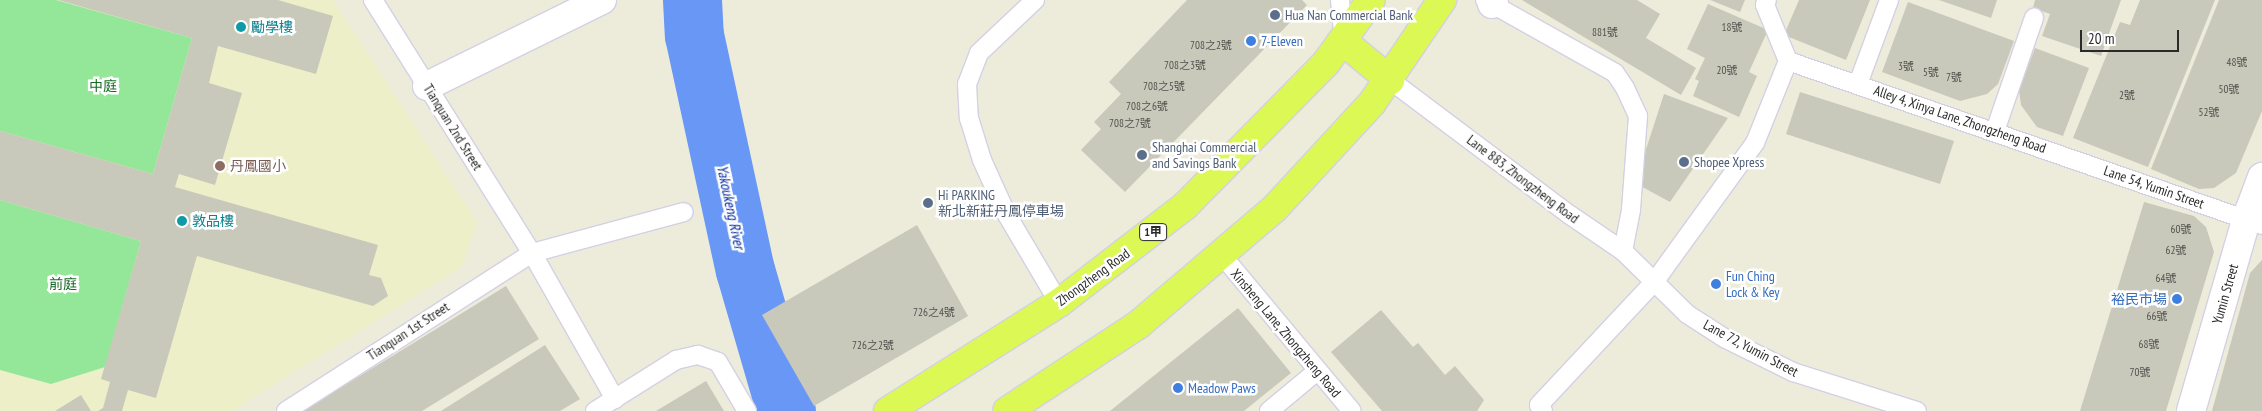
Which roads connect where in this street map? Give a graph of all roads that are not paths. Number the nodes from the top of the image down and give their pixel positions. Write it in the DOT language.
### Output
graph roads {
  1 [pos="373,0"];
  2 [pos="602,0"];
  3 [pos="1035,0"];
  4 [pos="1340,0"];
  5 [pos="1371,0"];
  6 [pos="1442,0"];
  7 [pos="1767,0"];
  8 [pos="1889,0"];
  9 [pos="1490,1"];
  10 [pos="2034,18"];
  11 [pos="1344,42"];
  12 [pos="1788,61"];
  13 [pos="1390,80"];
  14 [pos="1858,84"];
  15 [pos="427,86"];
  16 [pos="1995,131"];
  17 [pos="2061,154"];
  18 [pos="2262,177"];
  19 [pos="684,212"];
  20 [pos="2254,222"];
  21 [pos="1623,251"];
  22 [pos="532,254"];
  23 [pos="1221,254"];
  24 [pos="1655,281"];
  25 [pos="1059,303"];
  26 [pos="1318,371"];
  27 [pos="615,399"];
  28 [pos="286,411"];
  29 [pos="595,411"];
  30 [pos="747,411"];
  31 [pos="888,411"];
  32 [pos="1008,411"];
  33 [pos="1269,411"];
  34 [pos="1352,411"];
  35 [pos="1543,411"];
  36 [pos="1917,411"];
  37 [pos="2191,411"];
  1 -- 15 [label="lane, Tianquan 2nd Street"];
  2 -- 15 [label="street"];
  3 -- 25 [label="lane"];
  4 -- 11 [label="lane"];
  5 -- 11 [label="main road, Zhongzheng Road / 1甲"];
  6 -- 13 [label="main road"];
  7 -- 12 [label="lane"];
  8 -- 14 [label="lane, Alley 4, Xinya Lane, Zhongzheng Road"];
  9 -- 21 [label="lane"];
  10 -- 16 [label="lane"];
  11 -- 13 [label="main road"];
  11 -- 25 [label="main road, Zhongzheng Road / 1甲"];
  12 -- 14 [label="lane, Alley 4, Xinya Lane, Zhongzheng Road"];
  12 -- 24 [label="lane"];
  13 -- 21 [label="lane, Lane 883, Zhongzheng Road"];
  13 -- 23 [label="main road"];
  14 -- 16 [label="lane, Alley 4, Xinya Lane, Zhongzheng Road"];
  15 -- 22 [label="lane, Tianquan 2nd Street"];
  16 -- 17 [label="lane, Alley 4, Xinya Lane, Zhongzheng Road"];
  17 -- 20 [label="lane, Lane 54, Yumin Street"];
  18 -- 20 [label="street, Yumin Street"];
  19 -- 22 [label="lane, Tianquan 1st Street"];
  20 -- 37 [label="street, Yumin Street"];
  21 -- 24 [label="lane, Lane 883, Zhongzheng Road"];
  22 -- 27 [label="lane, Tianquan 2nd Street"];
  22 -- 28 [label="lane, Tianquan 1st Street"];
  23 -- 26 [label="lane, Xinsheng Lane, Zhongzheng Road"];
  23 -- 32 [label="main road"];
  24 -- 35 [label="lane"];
  24 -- 36 [label="lane, Lane 72, Yumin Street"];
  25 -- 31 [label="main road, Zhongzheng Road / 1甲"];
  26 -- 33 [label="lane"];
  26 -- 34 [label="lane, Xinsheng Lane, Zhongzheng Road"];
  27 -- 29 [label="lane"];
  27 -- 30 [label="lane"];
}
